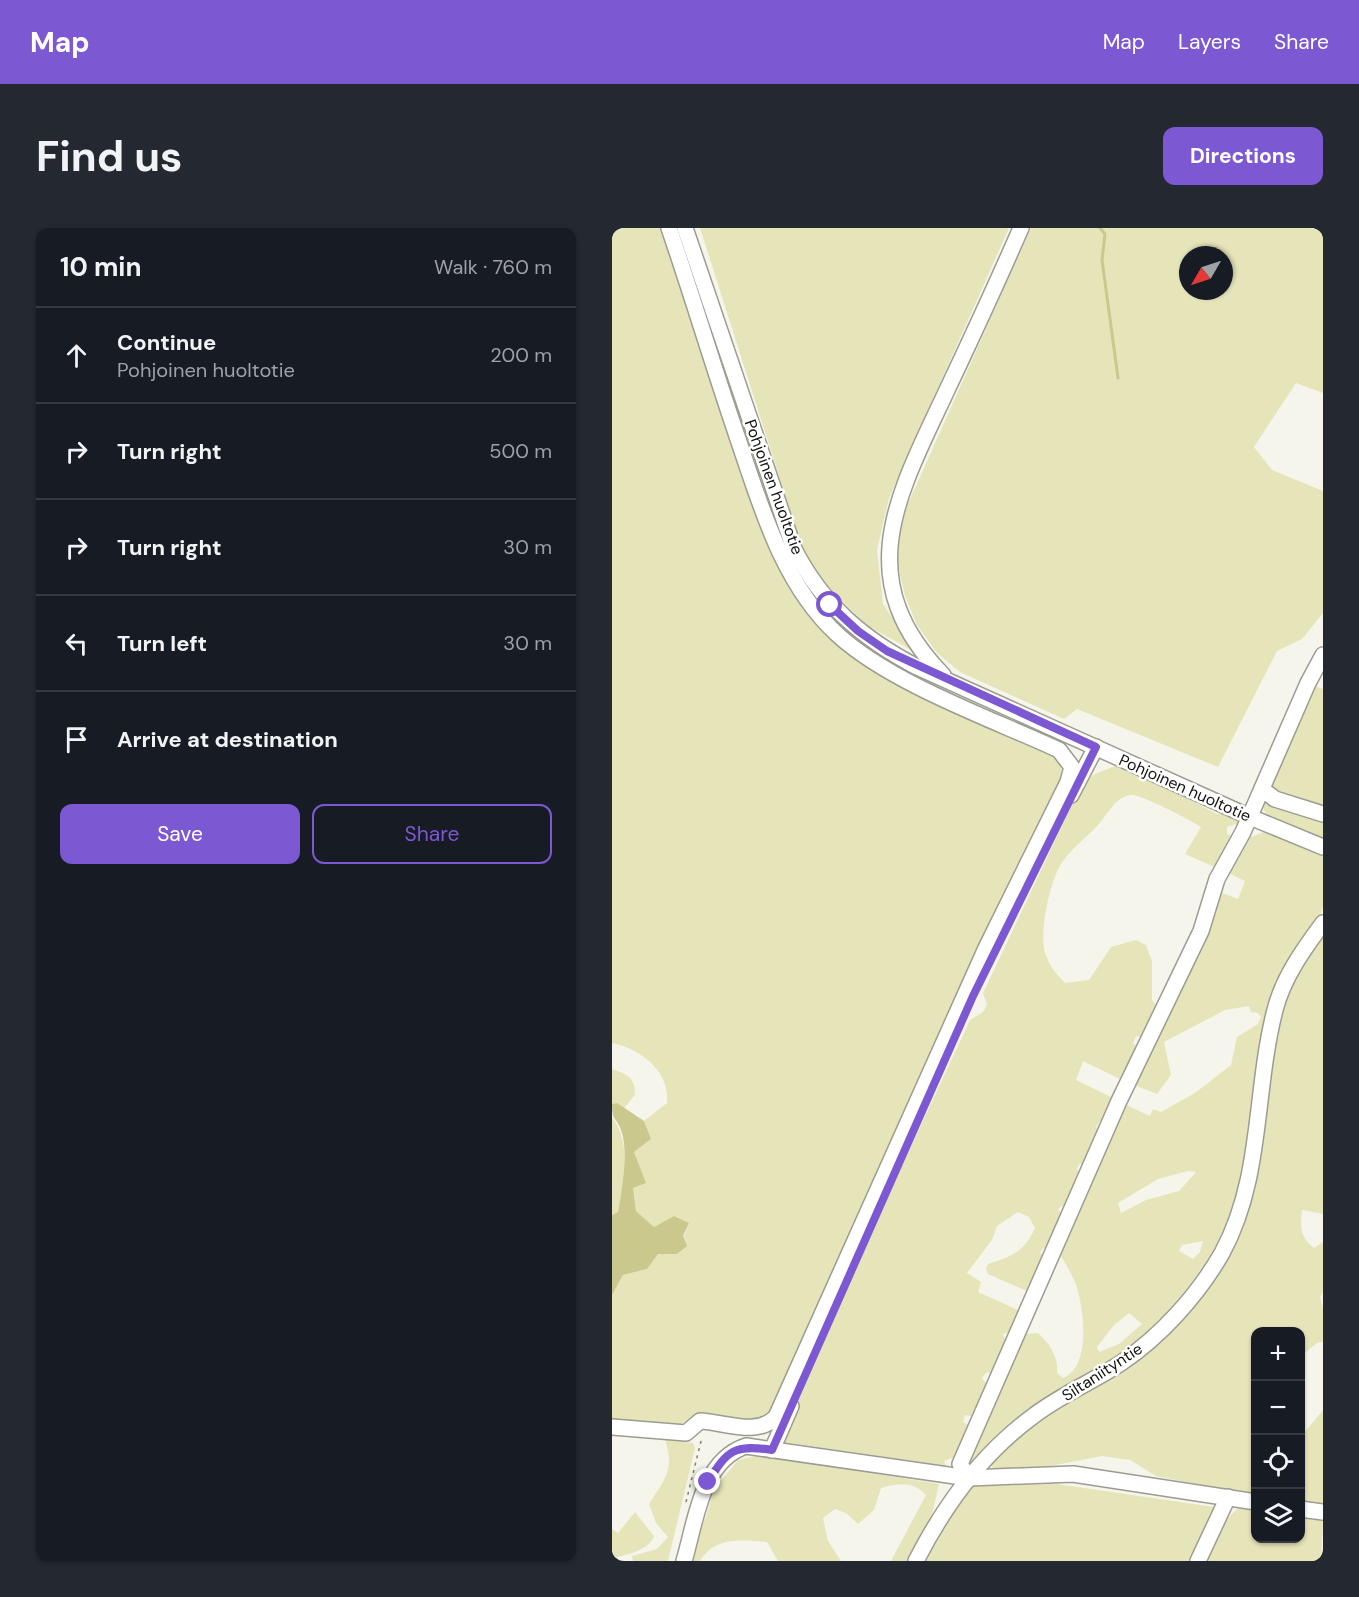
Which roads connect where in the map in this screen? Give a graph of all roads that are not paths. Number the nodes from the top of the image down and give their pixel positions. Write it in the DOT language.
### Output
graph roads {
  1 [pos="669,228"];
  2 [pos="685,228"];
  3 [pos="1021,228"];
  4 [pos="1323,655"];
  5 [pos="949,681"];
  6 [pos="1096,747"];
  7 [pos="1262,789"];
  8 [pos="1323,814"];
  9 [pos="1250,817"];
  10 [pos="1323,847"];
  11 [pos="1323,923"];
  12 [pos="612,1427"];
  13 [pos="772,1450"];
  14 [pos="969,1478"];
  15 [pos="1228,1497"];
  16 [pos="1251,1501"];
  17 [pos="1305,1510"];
  18 [pos="1323,1512"];
  19 [pos="684,1561"];
  20 [pos="916,1561"];
  21 [pos="1198,1561"];
  1 -- 12 [label="lane"];
  2 -- 5 [label="lane, Pohjoinen huoltotie"];
  3 -- 5 [label="lane, Pohjoinen huoltotie"];
  4 -- 7 [label="lane"];
  5 -- 6 [label="lane, Pohjoinen huoltotie"];
  6 -- 9 [label="lane, Pohjoinen huoltotie"];
  6 -- 13 [label="lane"];
  7 -- 8 [label="lane"];
  7 -- 9 [label="lane"];
  9 -- 10 [label="lane, Pohjoinen huoltotie"];
  9 -- 14 [label="lane"];
  11 -- 14 [label="lane, Siltaniityntie"];
  13 -- 14 [label="lane"];
  13 -- 19 [label="lane"];
  14 -- 15 [label="lane"];
  14 -- 20 [label="lane, Siltaniityntie"];
  15 -- 16 [label="lane"];
  15 -- 21 [label="lane"];
  17 -- 18 [label="lane"];
}
